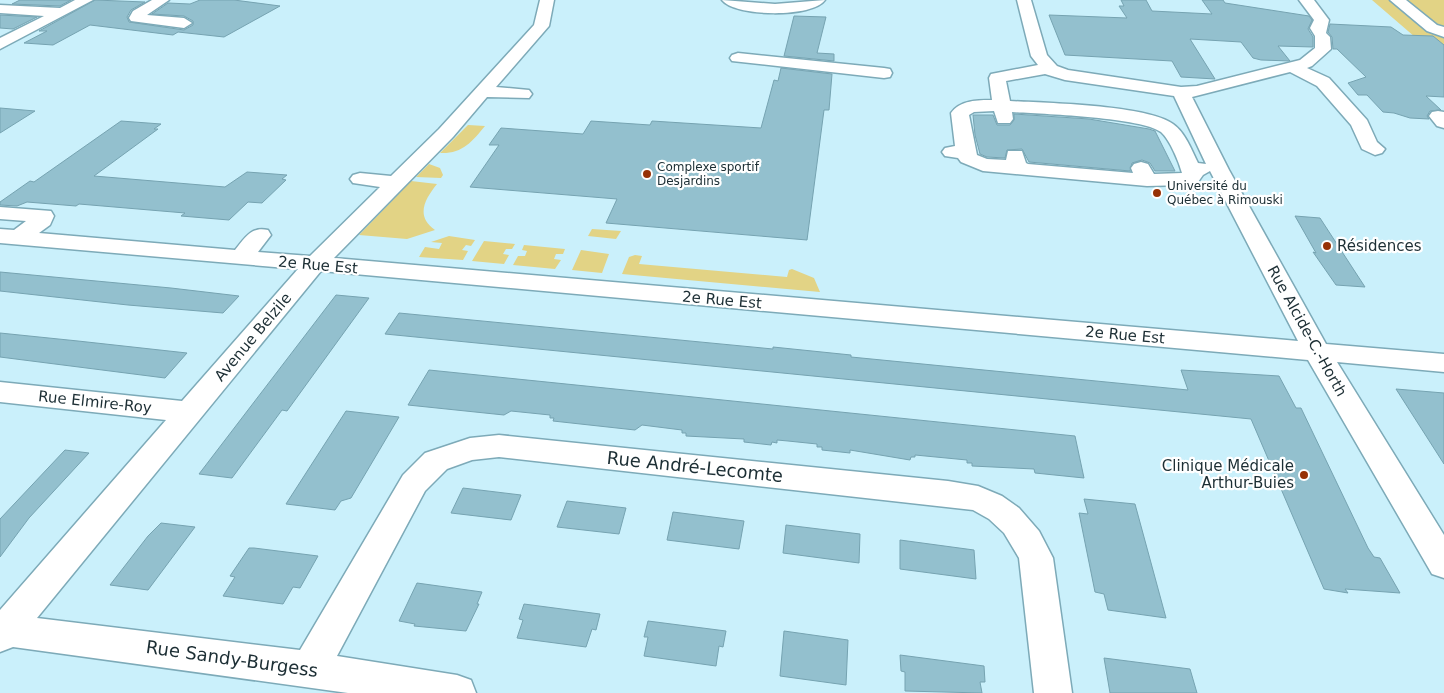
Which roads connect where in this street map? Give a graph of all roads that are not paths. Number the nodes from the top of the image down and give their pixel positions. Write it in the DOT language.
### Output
graph roads {
  1 [pos="86,0"];
  2 [pos="162,0"];
  3 [pos="547,0"];
  4 [pos="729,0"];
  5 [pos="1024,0"];
  6 [pos="1306,0"];
  7 [pos="1397,0"];
  8 [pos="815,3"];
  9 [pos="0,9"];
  10 [pos="62,12"];
  11 [pos="184,23"];
  12 [pos="1444,32"];
  13 [pos="0,44"];
  14 [pos="738,58"];
  15 [pos="1292,67"];
  16 [pos="1049,68"];
  17 [pos="884,73"];
  18 [pos="483,92"];
  19 [pos="1181,92"];
  20 [pos="523,94"];
  21 [pos="1003,113"];
  22 [pos="1377,140"];
  23 [pos="1190,168"];
  24 [pos="1219,170"];
  25 [pos="360,178"];
  26 [pos="396,183"];
  27 [pos="0,213"];
  28 [pos="260,235"];
  29 [pos="9,237"];
  30 [pos="240,258"];
  31 [pos="314,265"];
  32 [pos="1317,352"];
  33 [pos="1444,363"];
  34 [pos="0,392"];
  35 [pos="190,412"];
  36 [pos="1444,564"];
  37 [pos="3,633"];
  38 [pos="310,669"];
  39 [pos="457,693"];
  40 [pos="1053,693"];
  1 -- 10 [label="street"];
  2 -- 11 [label="street"];
  3 -- 18 [label="street, Avenue Belzile"];
  4 -- 8 [label="street"];
  5 -- 16 [label="street"];
  6 -- 15 [label="street"];
  7 -- 12 [label="street"];
  9 -- 10 [label="street"];
  10 -- 13 [label="street"];
  14 -- 17 [label="street"];
  15 -- 19 [label="street"];
  15 -- 22 [label="street"];
  16 -- 19 [label="street"];
  16 -- 21 [label="street"];
  18 -- 20 [label="street"];
  18 -- 26 [label="street, Avenue Belzile"];
  19 -- 24 [label="street, Rue Alcide-C.-Horth"];
  21 -- 23 [label="street"];
  21 -- 23 [label="street"];
  23 -- 24 [label="street"];
  24 -- 32 [label="street, Rue Alcide-C.-Horth"];
  25 -- 26 [label="street"];
  26 -- 31 [label="street, Avenue Belzile"];
  27 -- 29 [label="street"];
  28 -- 30 [label="street"];
  29 -- 30 [label="street, 2e Rue Est"];
  30 -- 31 [label="street, 2e Rue Est"];
  31 -- 32 [label="street, 2e Rue Est"];
  31 -- 35 [label="street, Avenue Belzile"];
  32 -- 33 [label="street, 2e Rue Est"];
  32 -- 36 [label="street, Rue Alcide-C.-Horth"];
  34 -- 35 [label="street, Rue Elmire-Roy"];
  35 -- 37 [label="street, Avenue Belzile"];
  37 -- 38 [label="street, Rue Sandy-Burgess"];
  38 -- 39 [label="street, Rue Sandy-Burgess"];
  38 -- 40 [label="street, Rue André-Lecomte"];
}
